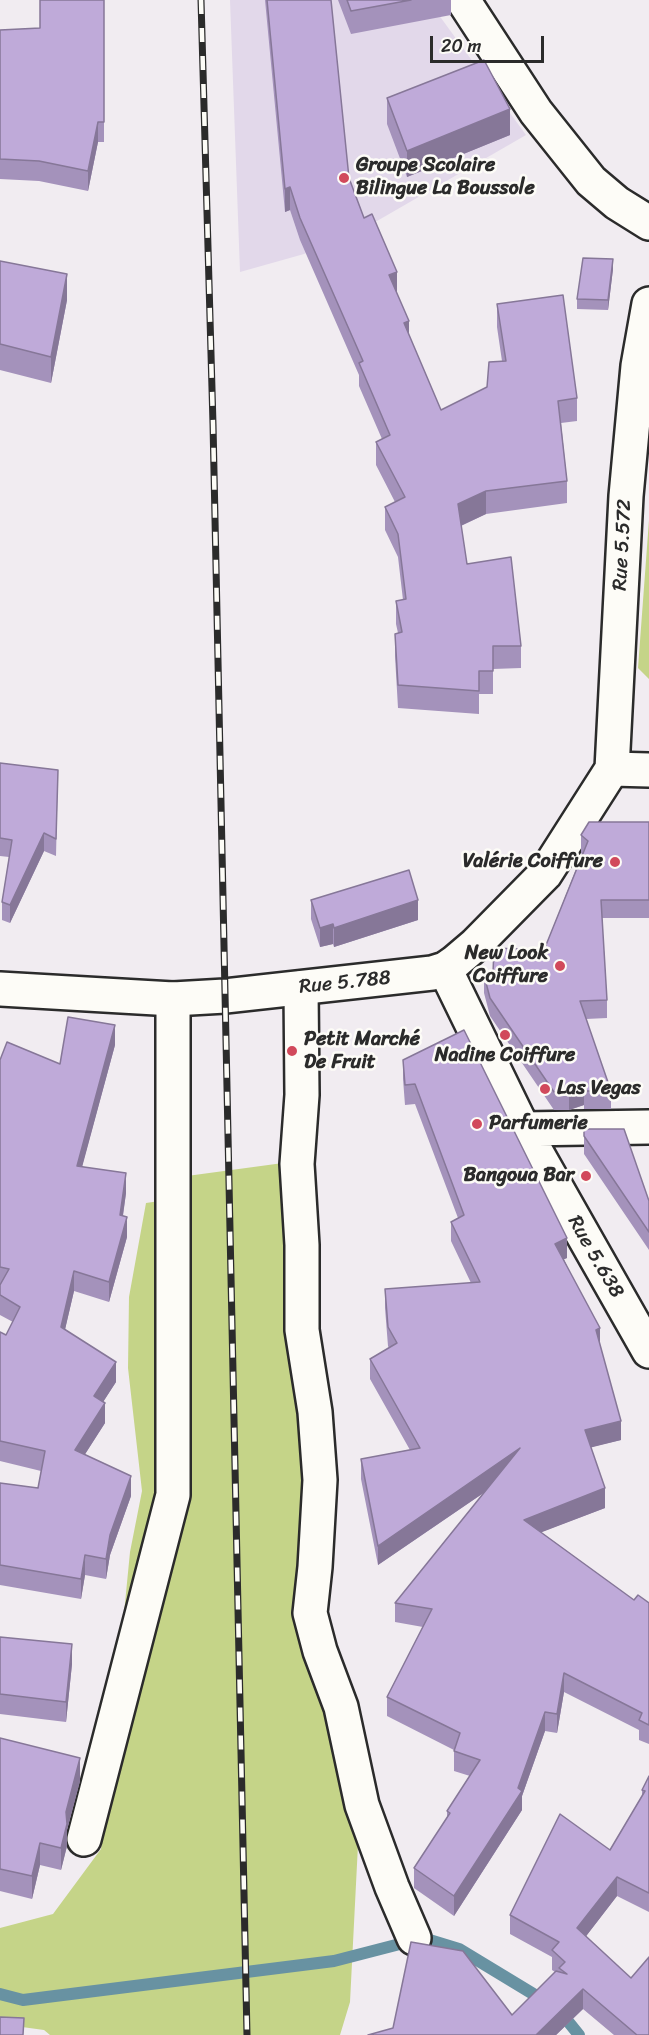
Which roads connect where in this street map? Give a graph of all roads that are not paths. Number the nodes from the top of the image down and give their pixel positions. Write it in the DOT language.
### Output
graph roads {
  1 [pos="463,0"];
  2 [pos="649,223"];
  3 [pos="649,304"];
  4 [pos="649,770"];
  5 [pos="607,777"];
  6 [pos="445,969"];
  7 [pos="301,988"];
  8 [pos="0,989"];
  9 [pos="173,999"];
  10 [pos="649,1127"];
  11 [pos="523,1129"];
  12 [pos="649,1352"];
  13 [pos="84,1839"];
  14 [pos="414,1938"];
  1 -- 2 [label="street"];
  3 -- 5 [label="street, Rue 5.572"];
  4 -- 5 [label="street"];
  5 -- 6 [label="street, Rue 5.788"];
  6 -- 7 [label="street, Rue 5.788"];
  6 -- 11 [label="street, Rue 5.638"];
  7 -- 9 [label="street, Rue 5.788"];
  7 -- 14 [label="street"];
  8 -- 9 [label="street, Rue 5.788"];
  9 -- 13 [label="street"];
  10 -- 11 [label="street"];
  11 -- 12 [label="street, Rue 5.638"];
}
